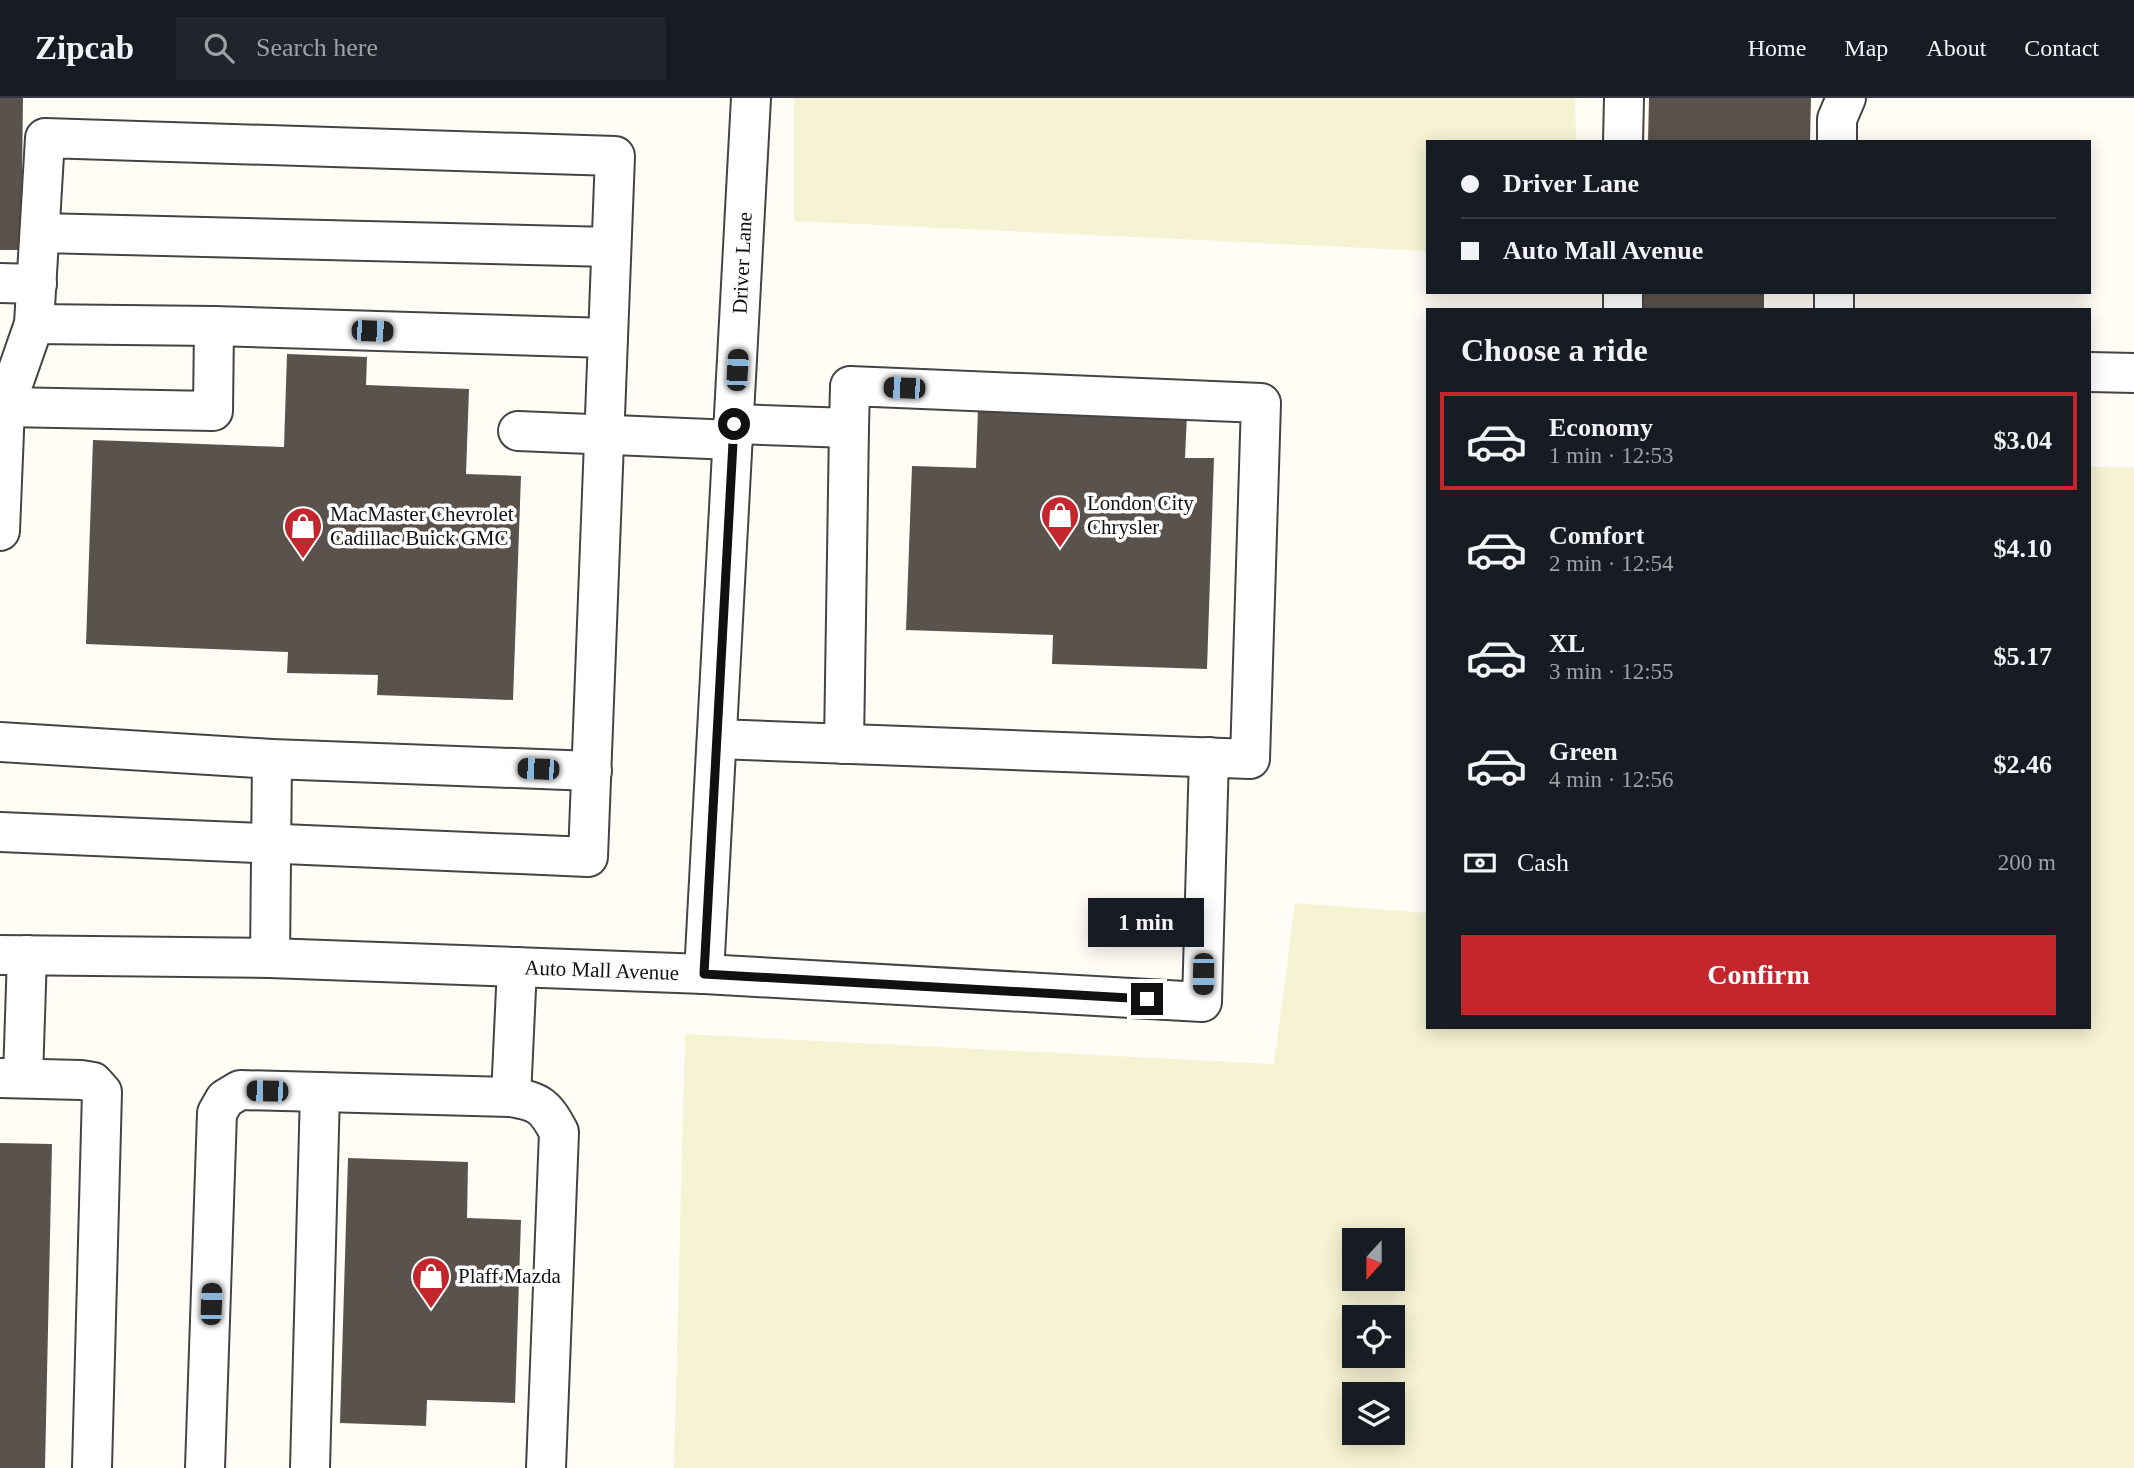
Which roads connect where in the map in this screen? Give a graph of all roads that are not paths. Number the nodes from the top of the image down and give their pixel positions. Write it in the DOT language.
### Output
graph roads {
  1 [pos="751,98"];
  2 [pos="1623,98"];
  3 [pos="1846,98"];
  4 [pos="1623,140"];
  5 [pos="1837,140"];
  6 [pos="40,233"];
  7 [pos="611,247"];
  8 [pos="18,284"];
  9 [pos="34,324"];
  10 [pos="214,326"];
  11 [pos="608,338"];
  12 [pos="2091,372"];
  13 [pos="2134,373"];
  14 [pos="5,407"];
  15 [pos="849,428"];
  16 [pos="519,431"];
  17 [pos="733,432"];
  18 [pos="604,434"];
  19 [pos="0,531"];
  20 [pos="717,738"];
  21 [pos="0,742"];
  22 [pos="844,744"];
  23 [pos="1209,757"];
  24 [pos="272,759"];
  25 [pos="592,771"];
  26 [pos="0,832"];
  27 [pos="271,844"];
  28 [pos="13,955"];
  29 [pos="270,958"];
  30 [pos="517,967"];
  31 [pos="704,974"];
  32 [pos="12,1078"];
  33 [pos="320,1092"];
  34 [pos="511,1097"];
  35 [pos="92,1468"];
  36 [pos="205,1468"];
  37 [pos="310,1468"];
  38 [pos="546,1468"];
  1 -- 17 [label="street, Driver Lane"];
  2 -- 4 [label="street"];
  3 -- 5 [label="street"];
  6 -- 7 [label="street"];
  6 -- 7 [label="street"];
  6 -- 8 [label="street"];
  7 -- 11 [label="street"];
  8 -- 9 [label="street"];
  9 -- 10 [label="street"];
  9 -- 14 [label="street"];
  10 -- 11 [label="street"];
  10 -- 14 [label="street"];
  11 -- 18 [label="street"];
  12 -- 13 [label="street"];
  14 -- 19 [label="street"];
  15 -- 17 [label="street"];
  15 -- 22 [label="street"];
  15 -- 23 [label="street"];
  16 -- 18 [label="street"];
  17 -- 18 [label="street"];
  17 -- 20 [label="street, Driver Lane"];
  18 -- 25 [label="street"];
  20 -- 22 [label="street"];
  20 -- 31 [label="street, Driver Lane"];
  21 -- 24 [label="street"];
  22 -- 23 [label="street"];
  23 -- 31 [label="street, Auto Mall Avenue"];
  24 -- 25 [label="street"];
  24 -- 27 [label="street"];
  25 -- 27 [label="street"];
  26 -- 27 [label="street"];
  27 -- 29 [label="street"];
  28 -- 29 [label="street, Auto Mall Avenue"];
  28 -- 32 [label="street"];
  29 -- 30 [label="street, Auto Mall Avenue"];
  30 -- 31 [label="street, Auto Mall Avenue"];
  30 -- 34 [label="street"];
  32 -- 35 [label="street"];
  33 -- 34 [label="street"];
  33 -- 36 [label="street"];
  33 -- 37 [label="street"];
  34 -- 38 [label="street"];
}
